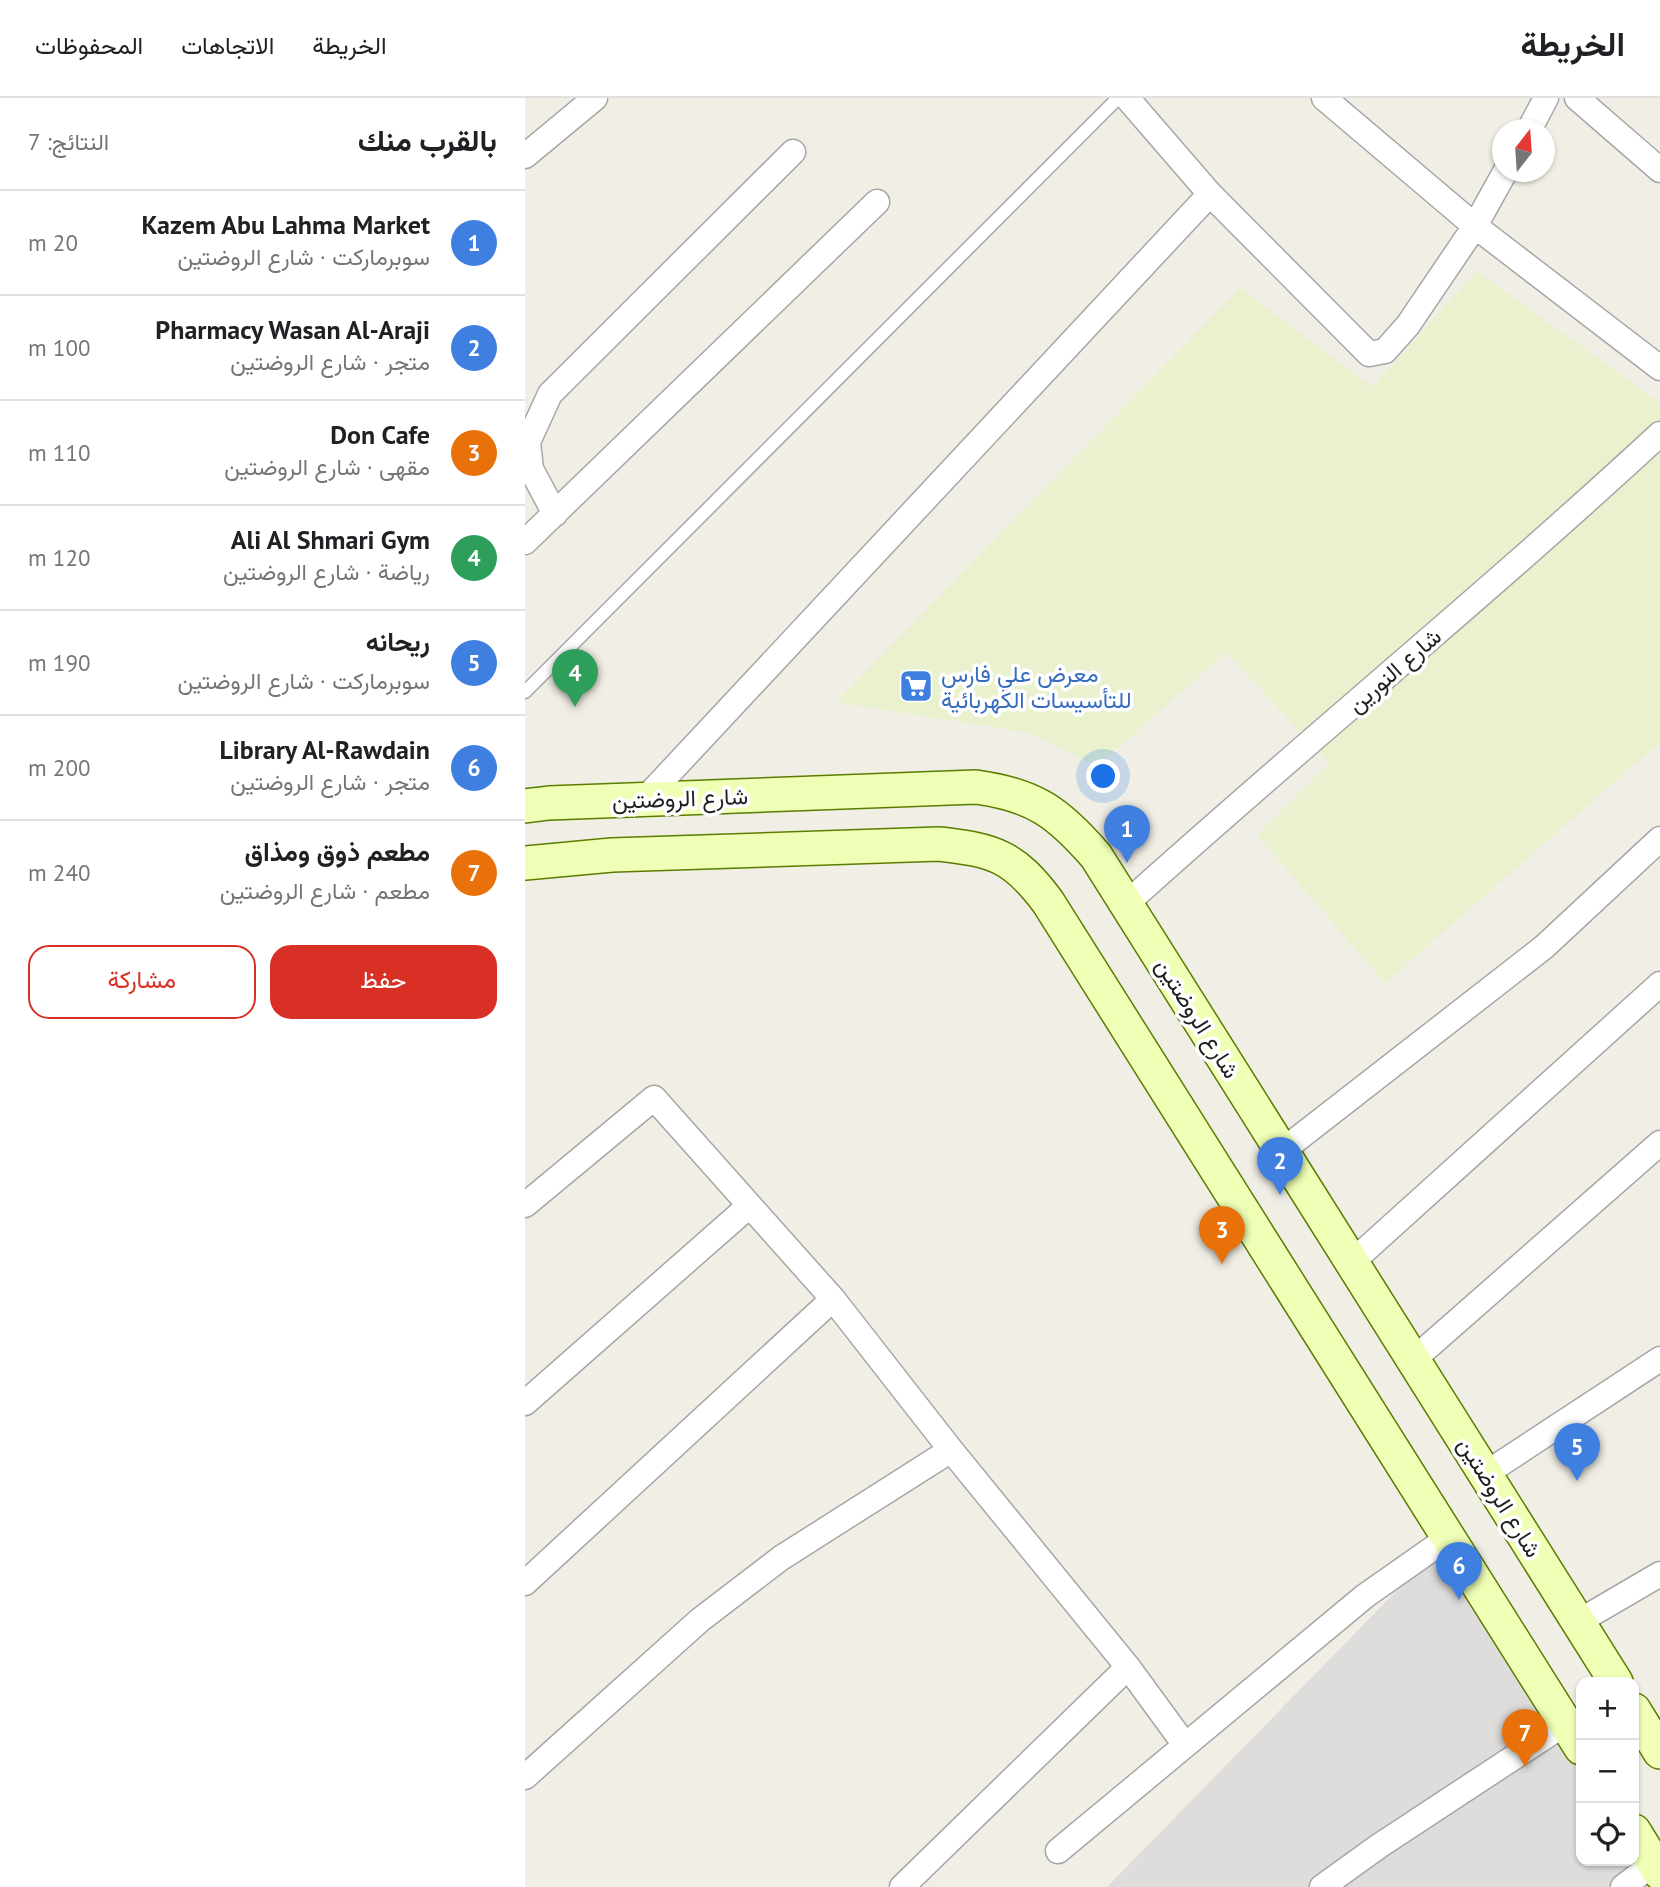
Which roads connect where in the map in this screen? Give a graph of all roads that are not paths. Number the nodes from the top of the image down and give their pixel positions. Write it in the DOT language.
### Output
graph roads {
  1 [pos="595,98"];
  2 [pos="1118,98"];
  3 [pos="1127,98"];
  4 [pos="1324,98"];
  5 [pos="1546,98"];
  6 [pos="1577,98"];
  7 [pos="1534,119"];
  8 [pos="793,152"];
  9 [pos="525,156"];
  10 [pos="1660,170"];
  11 [pos="1499,182"];
  12 [pos="1210,194"];
  13 [pos="877,202"];
  14 [pos="1475,226"];
  15 [pos="1660,368"];
  16 [pos="1660,434"];
  17 [pos="555,514"];
  18 [pos="525,542"];
  19 [pos="525,692"];
  20 [pos="644,800"];
  21 [pos="525,806"];
  22 [pos="1660,839"];
  23 [pos="525,863"];
  24 [pos="1126,904"];
  25 [pos="1660,984"];
  26 [pos="1660,1143"];
  27 [pos="1282,1151"];
  28 [pos="525,1205"];
  29 [pos="749,1206"];
  30 [pos="1352,1262"];
  31 [pos="833,1299"];
  32 [pos="1660,1359"];
  33 [pos="1413,1360"];
  34 [pos="525,1403"];
  35 [pos="951,1450"];
  36 [pos="1485,1474"];
  37 [pos="1449,1537"];
  38 [pos="1660,1574"];
  39 [pos="525,1583"];
  40 [pos="1579,1622"];
  41 [pos="1128,1667"];
  42 [pos="1613,1677"];
  43 [pos="1639,1718"];
  44 [pos="1574,1735"];
  45 [pos="1185,1745"];
  46 [pos="1660,1752"];
  47 [pos="525,1777"];
  48 [pos="1639,1839"];
  49 [pos="1058,1851"];
  50 [pos="1657,1868"];
  51 [pos="902,1887"];
  52 [pos="1322,1887"];
  53 [pos="1623,1887"];
  1 -- 9 [label="street"];
  2 -- 19 [label="lane"];
  3 -- 12 [label="street"];
  4 -- 14 [label="street"];
  5 -- 7 [label="street"];
  6 -- 10 [label="street"];
  8 -- 17 [label="street"];
  11 -- 14 [label="street"];
  12 -- 14 [label="street"];
  12 -- 20 [label="street"];
  13 -- 17 [label="street"];
  14 -- 15 [label="street"];
  16 -- 24 [label="street, شارع النورين"];
  17 -- 18 [label="street"];
  20 -- 21 [label="main road, شارع الروضتين"];
  20 -- 24 [label="main road, شارع الروضتين"];
  22 -- 27 [label="street"];
  23 -- 37 [label="main road"];
  24 -- 27 [label="main road, شارع الروضتين"];
  25 -- 30 [label="street"];
  26 -- 33 [label="street"];
  27 -- 30 [label="main road, شارع الروضتين"];
  28 -- 29 [label="street"];
  29 -- 31 [label="street"];
  29 -- 34 [label="street"];
  30 -- 33 [label="main road, شارع الروضتين"];
  31 -- 35 [label="street"];
  31 -- 39 [label="street"];
  32 -- 36 [label="street"];
  33 -- 36 [label="main road, شارع الروضتين"];
  35 -- 41 [label="street"];
  35 -- 47 [label="street"];
  36 -- 40 [label="main road, شارع الروضتين"];
  37 -- 44 [label="main road"];
  37 -- 45 [label="street"];
  38 -- 40 [label="street"];
  40 -- 42 [label="main road, شارع الروضتين"];
  41 -- 45 [label="street"];
  41 -- 51 [label="street"];
  43 -- 46 [label="main road"];
  44 -- 52 [label="street"];
  45 -- 49 [label="street"];
  48 -- 50 [label="main road"];
  50 -- 53 [label="street"];
}
